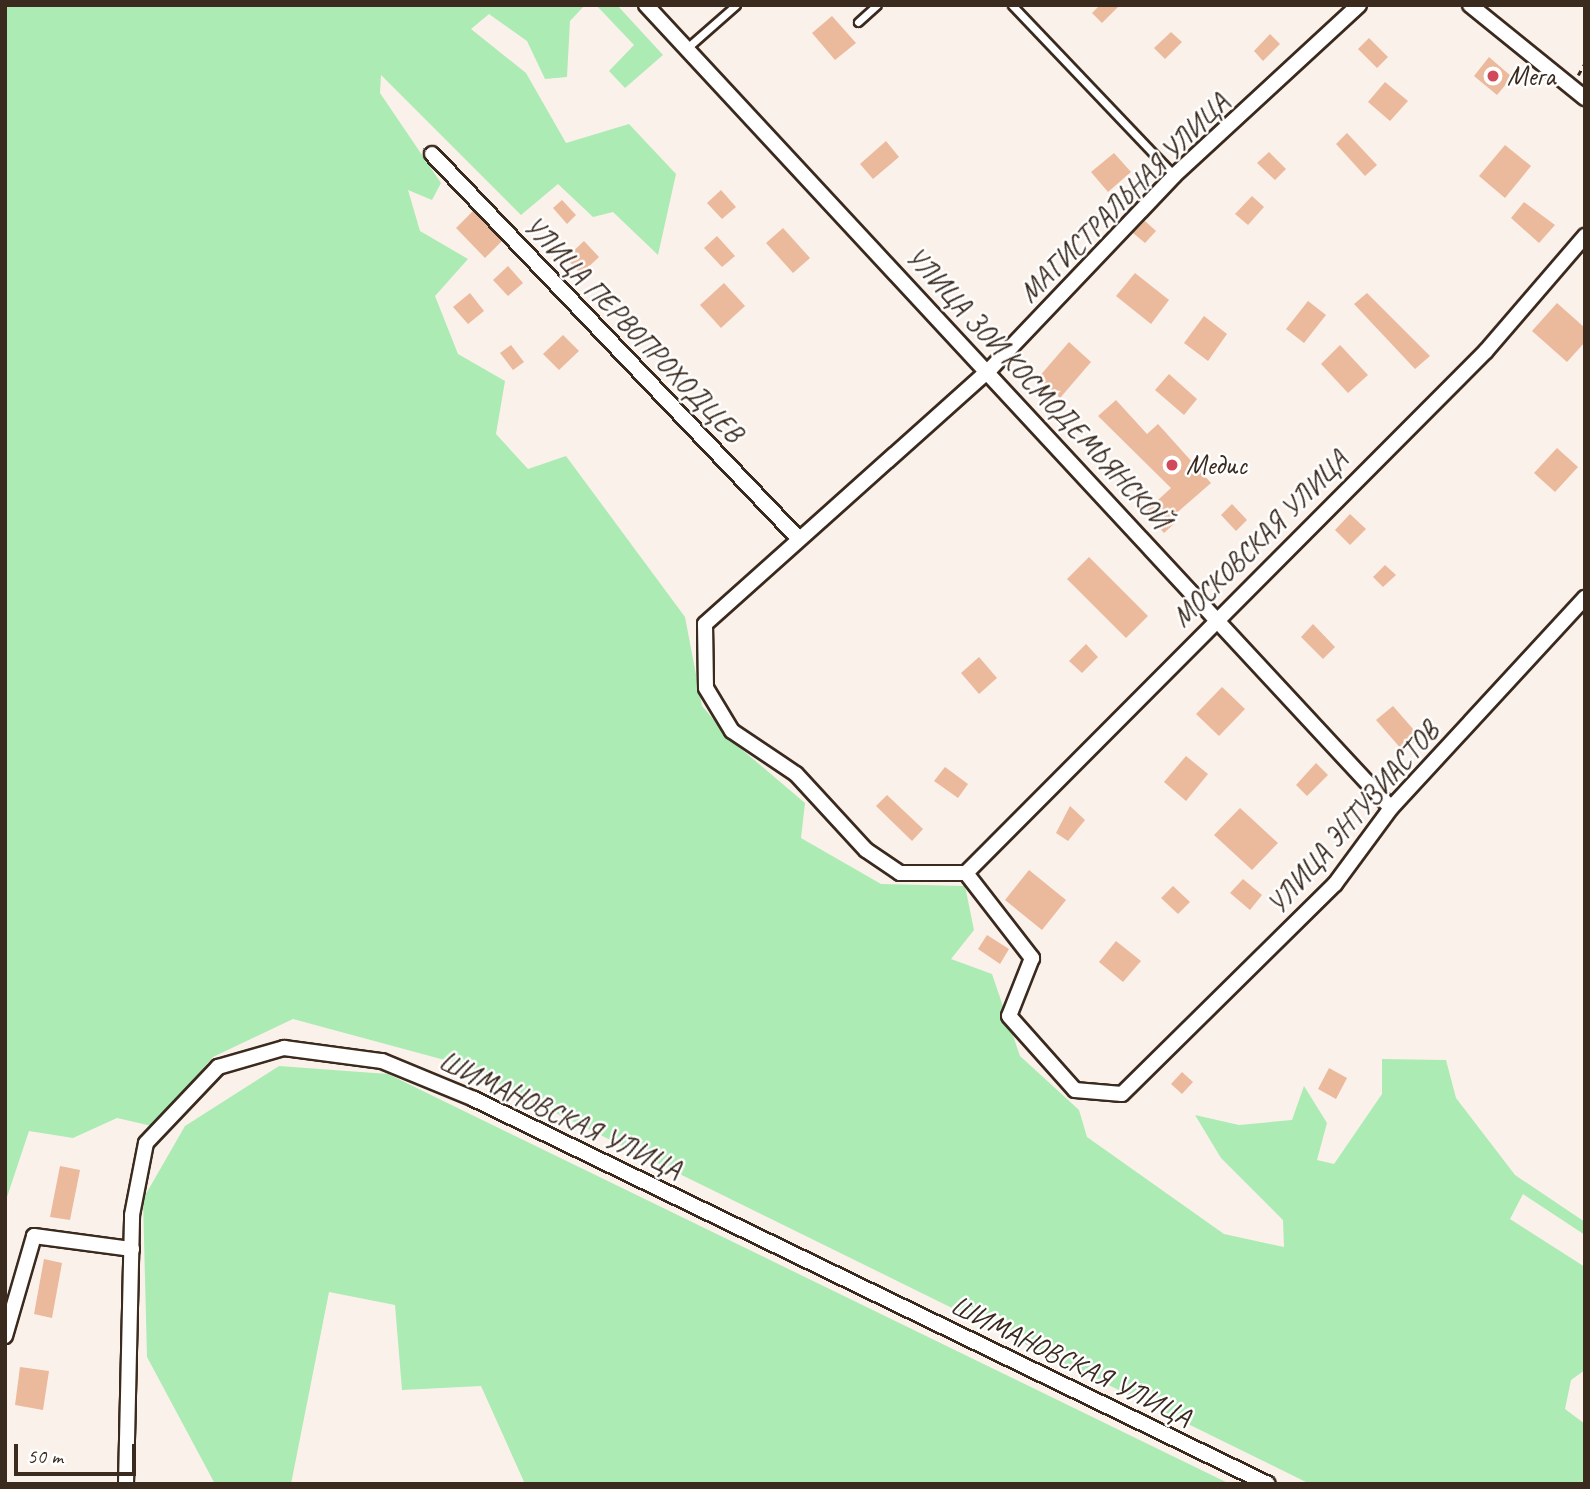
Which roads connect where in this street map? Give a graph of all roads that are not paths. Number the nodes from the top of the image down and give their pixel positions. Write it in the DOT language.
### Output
graph roads {
  1 [pos="646,5"];
  2 [pos="736,5"];
  3 [pos="877,5"];
  4 [pos="1012,5"];
  5 [pos="1359,5"];
  6 [pos="1470,5"];
  7 [pos="858,22"];
  8 [pos="687,48"];
  9 [pos="1585,98"];
  10 [pos="432,153"];
  11 [pos="1174,176"];
  12 [pos="1585,236"];
  13 [pos="989,370"];
  14 [pos="798,538"];
  15 [pos="1585,598"];
  16 [pos="1216,616"];
  17 [pos="1391,807"];
  18 [pos="966,873"];
  19 [pos="132,1249"];
  20 [pos="5,1336"];
  21 [pos="126,1484"];
  22 [pos="1268,1484"];
  1 -- 8 [label="street, УЛИЦА ЗОИ КОСМОДЕМЬЯНСКОЙ"];
  2 -- 8 [label="lane"];
  3 -- 7 [label="lane"];
  4 -- 11 [label="lane"];
  5 -- 11 [label="street, МАГИСТРАЛЬНАЯ УЛИЦА"];
  6 -- 9 [label="street"];
  8 -- 13 [label="street, УЛИЦА ЗОИ КОСМОДЕМЬЯНСКОЙ"];
  10 -- 14 [label="street, УЛИЦА ПЕРВОПРОХОДЦЕВ"];
  11 -- 13 [label="street, МАГИСТРАЛЬНАЯ УЛИЦА"];
  12 -- 16 [label="street, МОСКОВСКАЯ УЛИЦА"];
  13 -- 14 [label="street, МАГИСТРАЛЬНАЯ УЛИЦА"];
  13 -- 16 [label="street, УЛИЦА ЗОИ КОСМОДЕМЬЯНСКОЙ"];
  14 -- 18 [label="street, МАГИСТРАЛЬНАЯ УЛИЦА"];
  15 -- 17 [label="street, УЛИЦА ЭНТУЗИАСТОВ"];
  16 -- 17 [label="street, УЛИЦА ЗОИ КОСМОДЕМЬЯНСКОЙ"];
  16 -- 18 [label="street, МОСКОВСКАЯ УЛИЦА"];
  17 -- 18 [label="street, УЛИЦА ЭНТУЗИАСТОВ"];
  19 -- 20 [label="street"];
  19 -- 21 [label="street, ШИМАНОВСКАЯ УЛИЦА"];
  19 -- 22 [label="street, ШИМАНОВСКАЯ УЛИЦА"];
}
